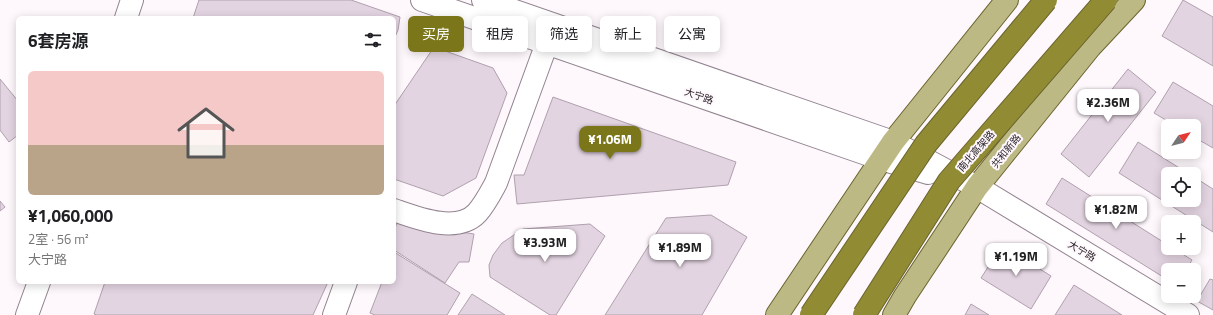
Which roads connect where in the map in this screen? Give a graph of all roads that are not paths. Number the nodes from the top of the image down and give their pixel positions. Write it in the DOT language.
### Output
graph roads {
  1 [pos="132,0"];
  2 [pos="422,0"];
  3 [pos="483,0"];
  4 [pos="1007,0"];
  5 [pos="1046,0"];
  6 [pos="1106,0"];
  7 [pos="1134,0"];
  8 [pos="127,16"];
  9 [pos="536,39"];
  10 [pos="544,52"];
  11 [pos="575,52"];
  12 [pos="887,151"];
  13 [pos="977,187"];
  14 [pos="396,211"];
  15 [pos="38,284"];
  16 [pos="345,284"];
  17 [pos="27,315"];
  18 [pos="334,315"];
  19 [pos="777,315"];
  20 [pos="811,315"];
  21 [pos="864,315"];
  22 [pos="894,315"];
  23 [pos="1188,315"];
  1 -- 8 [label="street"];
  2 -- 9 [label="street, 大宁路"];
  3 -- 12 [label="street, 大宁路"];
  4 -- 12 [label="main road"];
  5 -- 20 [label="highway, bridge"];
  6 -- 21 [label="highway, 南北高架路, bridge"];
  7 -- 13 [label="main road, 共和新路"];
  10 -- 14 [label="street"];
  11 -- 12 [label="street, 大宁路"];
  12 -- 13 [label="street, 大宁路"];
  12 -- 19 [label="main road"];
  13 -- 22 [label="main road, 共和新路"];
  13 -- 23 [label="street, 大宁路"];
  15 -- 17 [label="street"];
  16 -- 18 [label="street"];
}
